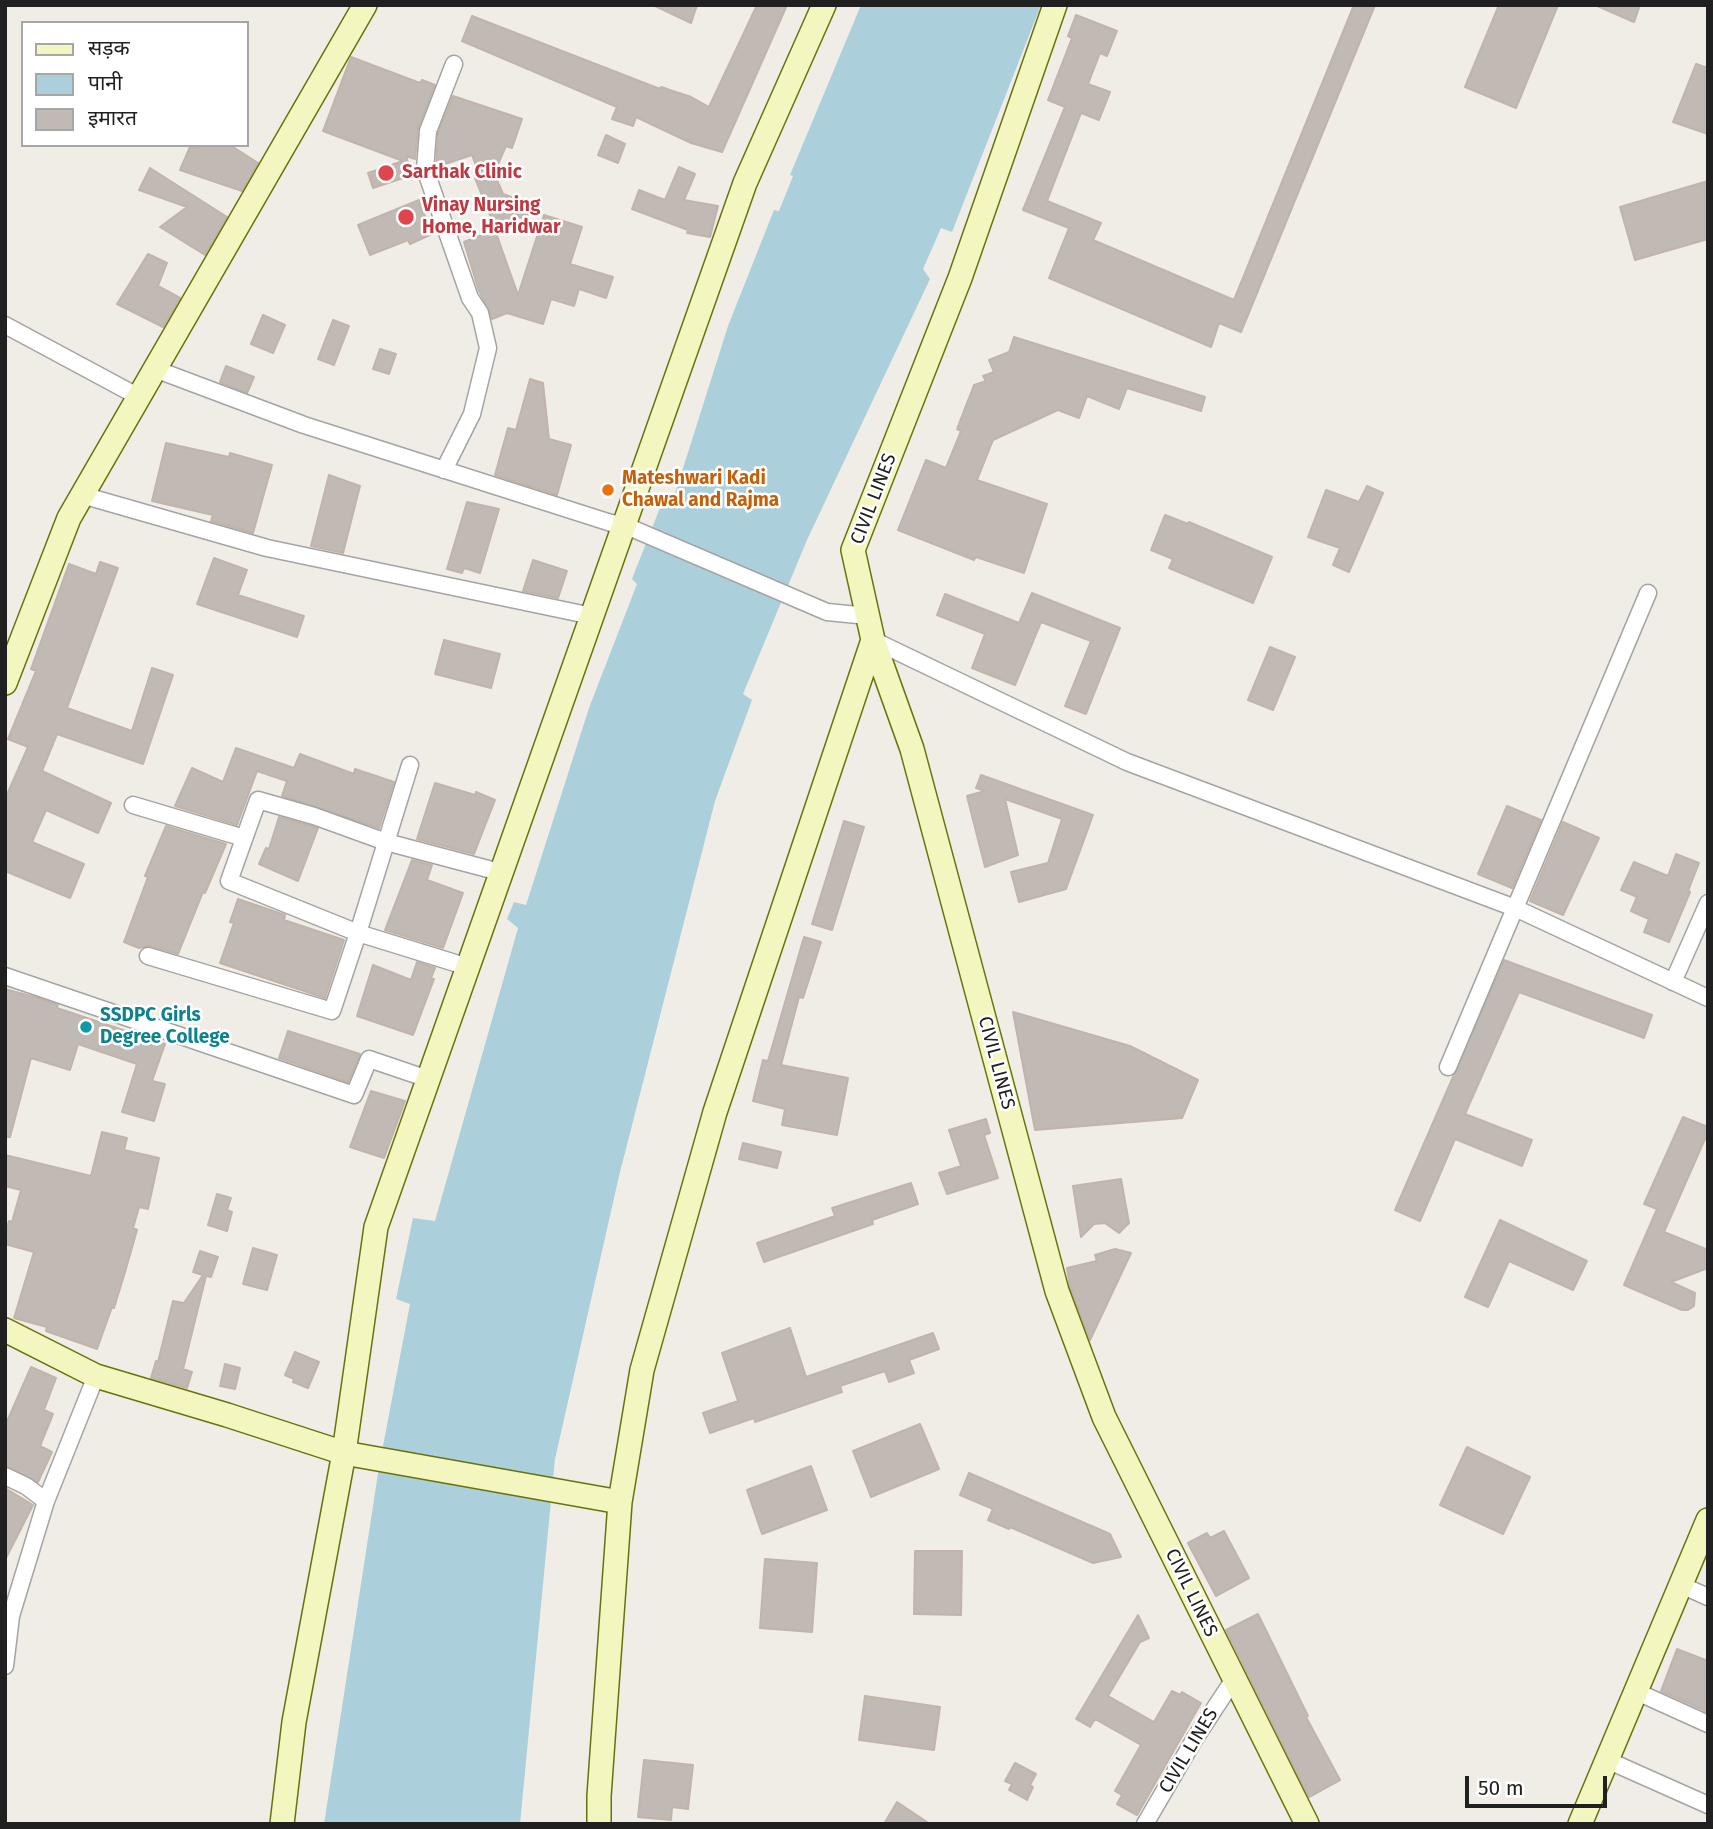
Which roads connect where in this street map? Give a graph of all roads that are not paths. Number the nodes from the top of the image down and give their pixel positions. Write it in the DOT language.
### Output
graph roads {
  1 [pos="365,5"];
  2 [pos="824,5"];
  3 [pos="1055,5"];
  4 [pos="454,64"];
  5 [pos="5,325"];
  6 [pos="155,369"];
  7 [pos="139,397"];
  8 [pos="444,470"];
  9 [pos="82,495"];
  10 [pos="632,528"];
  11 [pos="1648,593"];
  12 [pos="592,616"];
  13 [pos="867,617"];
  14 [pos="873,640"];
  15 [pos="5,682"];
  16 [pos="410,765"];
  17 [pos="133,805"];
  18 [pos="244,838"];
  19 [pos="386,842"];
  20 [pos="492,870"];
  21 [pos="1708,903"];
  22 [pos="1515,908"];
  23 [pos="358,933"];
  24 [pos="148,956"];
  25 [pos="468,967"];
  26 [pos="5,976"];
  27 [pos="1673,982"];
  28 [pos="1708,998"];
  29 [pos="1448,1067"];
  30 [pos="428,1079"];
  31 [pos="5,1330"];
  32 [pos="96,1376"];
  33 [pos="344,1452"];
  34 [pos="5,1476"];
  35 [pos="46,1501"];
  36 [pos="620,1502"];
  37 [pos="1708,1520"];
  38 [pos="1681,1585"];
  39 [pos="1708,1597"];
  40 [pos="8,1615"];
  41 [pos="5,1666"];
  42 [pos="1234,1679"];
  43 [pos="1635,1691"];
  44 [pos="1708,1724"];
  45 [pos="1607,1760"];
  46 [pos="1708,1805"];
  47 [pos="282,1824"];
  48 [pos="599,1824"];
  49 [pos="1145,1824"];
  50 [pos="1307,1824"];
  51 [pos="1580,1824"];
  1 -- 6 [label="street"];
  2 -- 10 [label="street"];
  3 -- 13 [label="street, CIVIL LINES"];
  4 -- 8 [label="street"];
  5 -- 7 [label="street"];
  6 -- 7 [label="street"];
  6 -- 8 [label="street"];
  7 -- 9 [label="street"];
  8 -- 10 [label="street"];
  9 -- 12 [label="street"];
  9 -- 15 [label="street"];
  10 -- 12 [label="street"];
  10 -- 13 [label="street"];
  11 -- 22 [label="street"];
  12 -- 25 [label="street"];
  13 -- 14 [label="street, CIVIL LINES"];
  14 -- 22 [label="street"];
  14 -- 36 [label="street"];
  14 -- 42 [label="street, CIVIL LINES"];
  16 -- 19 [label="street"];
  17 -- 18 [label="street"];
  18 -- 19 [label="street"];
  18 -- 23 [label="street"];
  19 -- 20 [label="street"];
  19 -- 23 [label="street"];
  21 -- 27 [label="street"];
  22 -- 27 [label="street"];
  22 -- 29 [label="street"];
  23 -- 24 [label="street"];
  23 -- 25 [label="street"];
  25 -- 30 [label="street"];
  26 -- 30 [label="street"];
  27 -- 28 [label="street"];
  30 -- 33 [label="street"];
  31 -- 32 [label="street"];
  32 -- 33 [label="street"];
  32 -- 35 [label="street"];
  33 -- 36 [label="street"];
  33 -- 47 [label="street"];
  34 -- 35 [label="street"];
  35 -- 40 [label="street"];
  36 -- 48 [label="street"];
  37 -- 38 [label="street"];
  38 -- 39 [label="street"];
  38 -- 43 [label="street"];
  40 -- 41 [label="street"];
  42 -- 49 [label="street, CIVIL LINES"];
  42 -- 50 [label="street, CIVIL LINES"];
  43 -- 44 [label="street"];
  43 -- 45 [label="street"];
  45 -- 46 [label="street"];
  45 -- 51 [label="street"];
}
